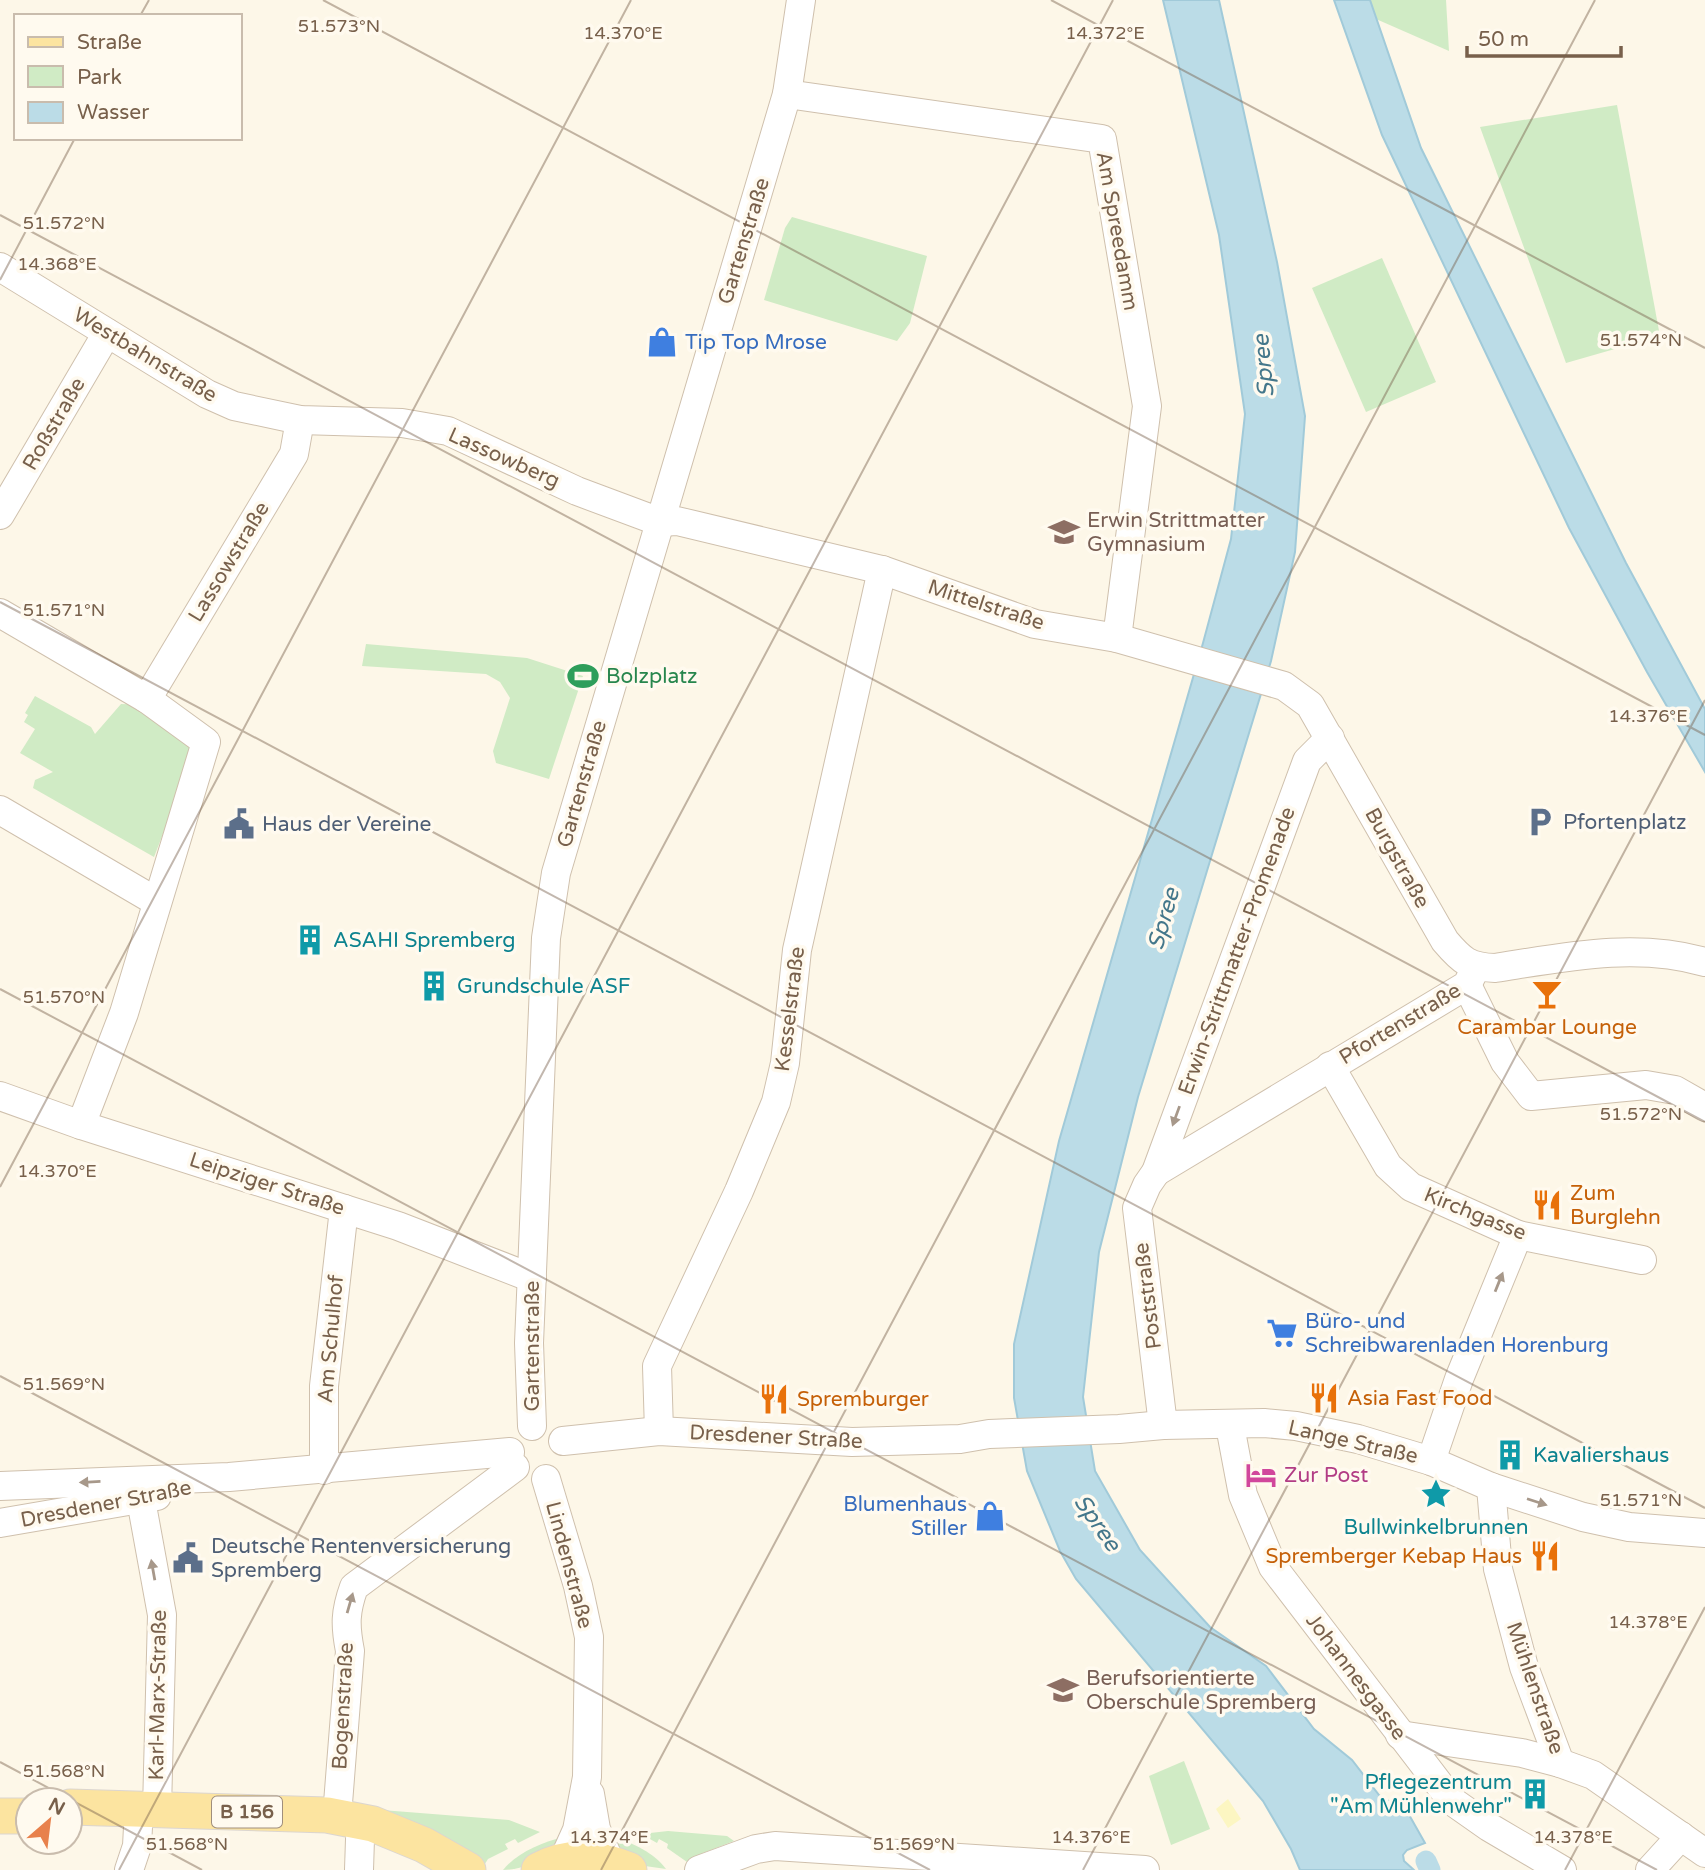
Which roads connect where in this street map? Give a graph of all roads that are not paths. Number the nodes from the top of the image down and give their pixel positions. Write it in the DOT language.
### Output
graph roads {
  1 [pos="801,0"];
  2 [pos="787,94"];
  3 [pos="0,267"];
  4 [pos="107,333"];
  5 [pos="300,420"];
  6 [pos="0,515"];
  7 [pos="660,522"];
  8 [pos="881,570"];
  9 [pos="0,613"];
  10 [pos="1117,638"];
  11 [pos="147,699"];
  12 [pos="1330,738"];
  13 [pos="0,810"];
  14 [pos="156,902"];
  15 [pos="1705,962"];
  16 [pos="1472,976"];
  17 [pos="1330,1066"];
  18 [pos="0,1096"];
  19 [pos="1705,1107"];
  20 [pos="81,1125"];
  21 [pos="1156,1172"];
  22 [pos="344,1209"];
  23 [pos="1518,1236"];
  24 [pos="1642,1261"];
  25 [pos="532,1278"];
  26 [pos="1163,1425"];
  27 [pos="532,1426"];
  28 [pos="1230,1426"];
  29 [pos="659,1431"];
  30 [pos="989,1434"];
  31 [pos="563,1441"];
  32 [pos="512,1460"];
  33 [pos="1431,1461"];
  34 [pos="324,1470"];
  35 [pos="207,1478"];
  36 [pos="546,1479"];
  37 [pos="0,1486"];
  38 [pos="1492,1487"];
  39 [pos="141,1500"];
  40 [pos="0,1524"];
  41 [pos="1705,1533"];
  42 [pos="1399,1735"];
  43 [pos="1560,1763"];
  44 [pos="587,1777"];
  45 [pos="84,1809"];
  46 [pos="147,1818"];
  47 [pos="84,1824"];
  48 [pos="1681,1836"];
  49 [pos="352,1842"];
  50 [pos="1705,1853"];
  51 [pos="551,1865"];
  52 [pos="620,1866"];
  53 [pos="711,1868"];
  54 [pos="1104,1868"];
  55 [pos="129,1870"];
  56 [pos="432,1870"];
  57 [pos="468,1870"];
  58 [pos="1145,1870"];
  59 [pos="1562,1870"];
  60 [pos="1650,1870"];
  1 -- 2 [label="street, Gartenstraße"];
  2 -- 7 [label="street, Gartenstraße"];
  2 -- 10 [label="street, Am Spreedamm"];
  3 -- 4 [label="street, Westbahnstraße"];
  4 -- 5 [label="street, Westbahnstraße"];
  4 -- 6 [label="street, Roßstraße"];
  5 -- 7 [label="street, Lassowberg"];
  5 -- 11 [label="street, Lassowstraße"];
  7 -- 8 [label="street, Mittelstraße"];
  7 -- 25 [label="street, Gartenstraße"];
  8 -- 10 [label="street, Mittelstraße"];
  8 -- 29 [label="street, Kesselstraße"];
  9 -- 11 [label="street"];
  10 -- 12 [label="street, Mittelstraße"];
  11 -- 14 [label="street"];
  12 -- 16 [label="street, Burgstraße"];
  12 -- 21 [label="street, Erwin-Strittmatter-Promenade, one-way"];
  13 -- 14 [label="street"];
  14 -- 20 [label="street"];
  15 -- 16 [label="street, Pfortenstraße"];
  16 -- 17 [label="street, Pfortenstraße"];
  16 -- 19 [label="street, Burgstraße"];
  17 -- 21 [label="street, Pfortenstraße"];
  17 -- 23 [label="street, Kirchgasse"];
  18 -- 20 [label="street, Leipziger Straße"];
  20 -- 22 [label="street, Leipziger Straße"];
  21 -- 26 [label="street, Poststraße"];
  22 -- 25 [label="street, Leipziger Straße"];
  22 -- 34 [label="street, Am Schulhof"];
  23 -- 24 [label="street, Kirchgasse"];
  33 -- 23 [label="street, one-way"];
  25 -- 27 [label="street, Gartenstraße"];
  26 -- 28 [label="street, Lange Straße"];
  26 -- 30 [label="street, Lange Straße"];
  27 -- 31 [label="street"];
  27 -- 32 [label="street"];
  28 -- 33 [label="street, Lange Straße"];
  28 -- 42 [label="street, Johannesgasse"];
  29 -- 30 [label="street, Dresdener Straße"];
  29 -- 31 [label="street, Dresdener Straße"];
  31 -- 36 [label="street"];
  32 -- 34 [label="street, Dresdener Straße"];
  32 -- 36 [label="street, Dresdener Straße"];
  49 -- 32 [label="street, Bogenstraße, one-way"];
  33 -- 38 [label="street, Lange Straße"];
  34 -- 35 [label="street, Dresdener Straße"];
  35 -- 37 [label="street, Dresdener Straße, one-way"];
  35 -- 39 [label="street, Dresdener Straße"];
  36 -- 44 [label="street, Lindenstraße"];
  38 -- 41 [label="street, Lange Straße, one-way"];
  38 -- 43 [label="street, Mühlenstraße"];
  39 -- 40 [label="street, Dresdener Straße"];
  46 -- 39 [label="street, Karl-Marx-Straße, one-way"];
  42 -- 43 [label="street"];
  42 -- 59 [label="street, Johannesgasse"];
  43 -- 48 [label="street, Mühlenstraße"];
  44 -- 51 [label="street, Lindenstraße"];
  44 -- 52 [label="street, Lindenstraße"];
  45 -- 46 [label="main road, B 156"];
  46 -- 47 [label="main road, B 156"];
  46 -- 49 [label="main road, B 156"];
  46 -- 55 [label="street, Karl-Marx-Straße"];
  48 -- 50 [label="street, Mühlenstraße"];
  48 -- 60 [label="street"];
  49 -- 56 [label="main road, B 156"];
  49 -- 57 [label="main road, B 156"];
  51 -- 52 [label="main road"];
  53 -- 54 [label="street"];
  54 -- 58 [label="street"];
}
